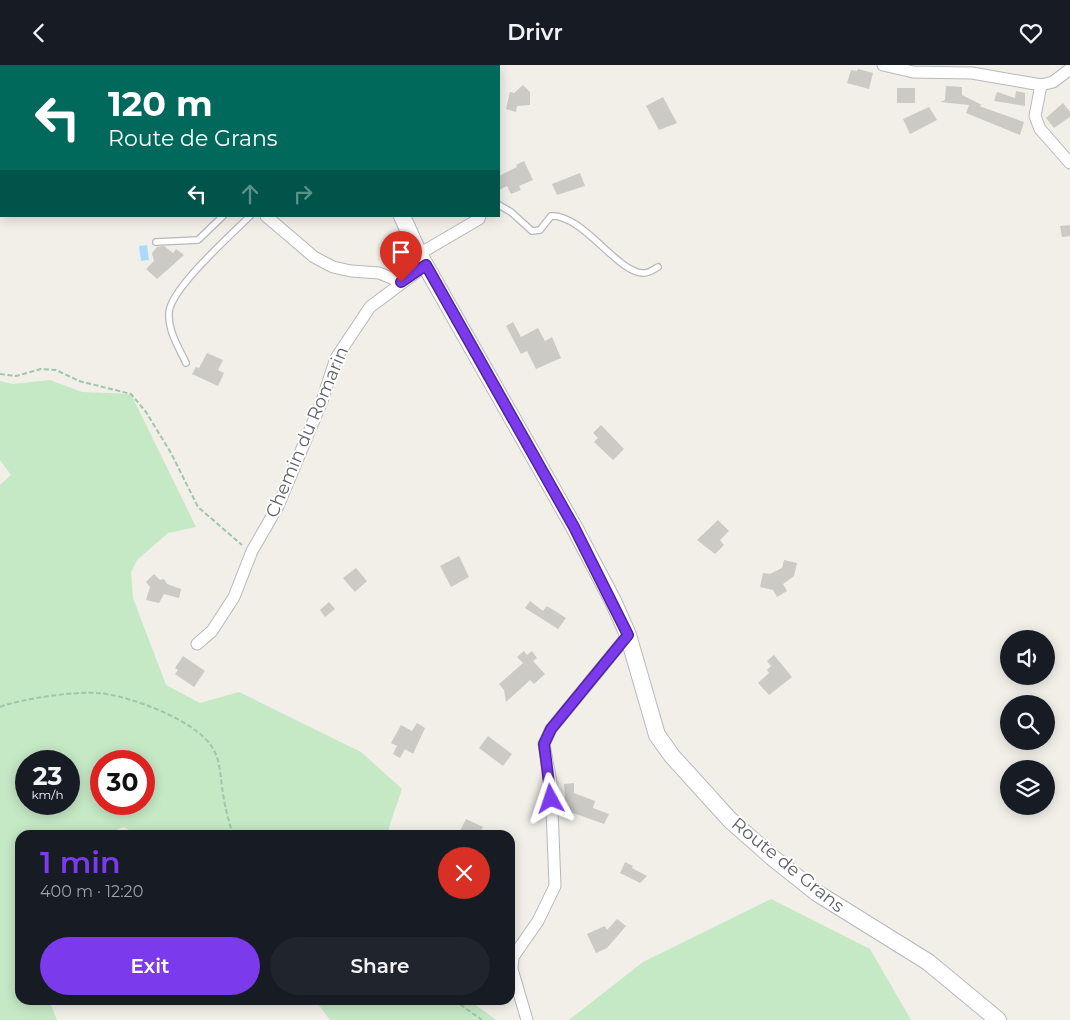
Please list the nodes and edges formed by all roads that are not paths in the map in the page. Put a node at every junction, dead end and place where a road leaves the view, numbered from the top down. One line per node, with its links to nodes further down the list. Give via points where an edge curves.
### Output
1 (883, 65): 3 (street, via 913,72 972,73)
2 (1070, 69): 3 (street, via 1053,82)
3 (1040, 85): 4 (street, via 1035,116 1040,129)
4 (1070, 163)
5 (500, 206): 13 (lane, via 532,231 540,230 551,216 561,217 635,271 645,273)
6 (222, 217): 11 (lane, via 198,240)
7 (249, 217): 15 (lane, via 178,290 169,312 173,336)
8 (267, 217): 14 (street, via 320,261 351,271 379,273)
9 (402, 217): 12 (street, Route de Grans)
10 (480, 217): 12 (street, Chemin du Romarin)
11 (156, 242)
12 (422, 259): 14 (street, Chemin du Romarin); 16 (street, Route de Grans, via 574,527)
13 (658, 267)
14 (401, 282): 17 (street, Chemin du Romarin, via 370,307 336,358 322,401 278,506 252,551 234,597 212,631)
15 (186, 363)
16 (628, 635): 18 (street, via 551,729 544,744 551,783 555,886 538,921); 21 (street, Route de Grans, via 657,735 672,757 730,820 817,893 928,962)
17 (197, 644)
18 (515, 953)
19 (515, 979): 20 (street)
20 (527, 1020)
21 (998, 1020)

